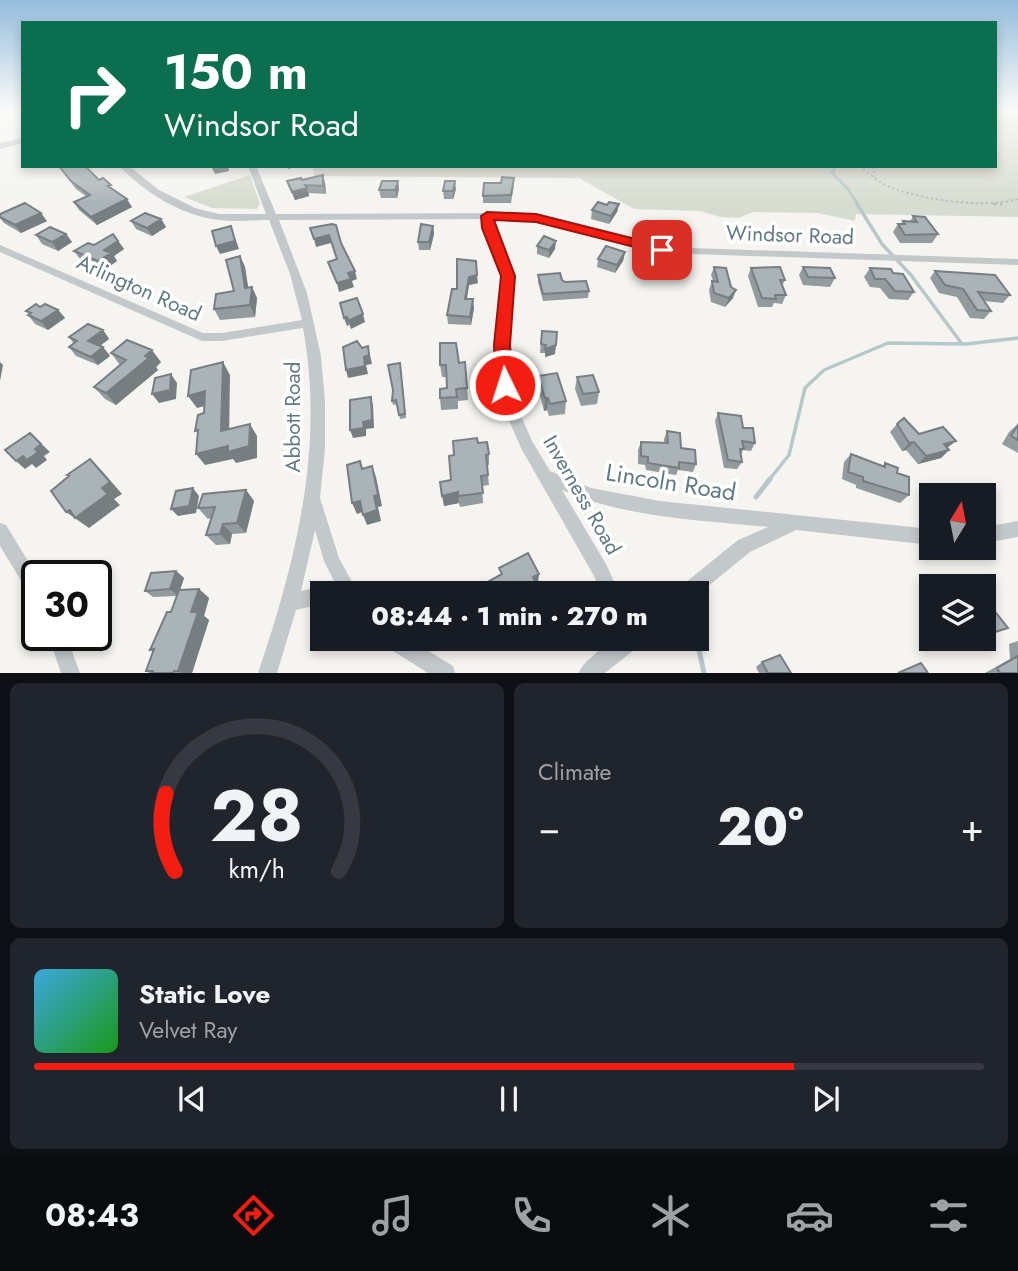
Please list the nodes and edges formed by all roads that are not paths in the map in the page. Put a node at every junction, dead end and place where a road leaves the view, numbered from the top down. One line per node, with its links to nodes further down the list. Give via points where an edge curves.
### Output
1 (21, 141): 2 (street)
2 (0, 146)
3 (125, 168): 6 (street, Windsor Road, via 192,212)
4 (253, 168): 6 (street, Abbott Road)
5 (487, 216): 6 (street, Windsor Road); 8 (street, Windsor Road, via 536,218 662,250); 10 (street, Inverness Road, via 508,276 502,345 506,395)
6 (271, 218): 9 (street, Abbott Road)
7 (0, 248): 9 (street, Arlington Road, via 202,337)
8 (1018, 262)
9 (309, 323): 11 (street, Abbott Road, via 318,419)
10 (542, 474): 12 (street, Lincoln Road, via 577,490 622,502); 19 (street, Inverness Road)
11 (313, 486): 18 (street, via 320,526); 22 (street, Abbott Road)
12 (797, 524): 16 (street, Lincoln Road); 20 (street, Lincoln Road, via 744,546)
13 (1018, 529): 15 (street)
14 (0, 531): 17 (street)
15 (996, 533)
16 (919, 536)
17 (21, 565)
18 (343, 581)
19 (605, 581)
20 (701, 581)
21 (310, 598): 22 (street)
22 (289, 603): 29 (street, Abbott Road)
23 (63, 651): 28 (street)
24 (411, 651): 30 (street)
25 (610, 651): 27 (street)
26 (617, 651): 27 (street)
27 (595, 668)
28 (71, 673)
29 (267, 673)
30 (446, 673)

